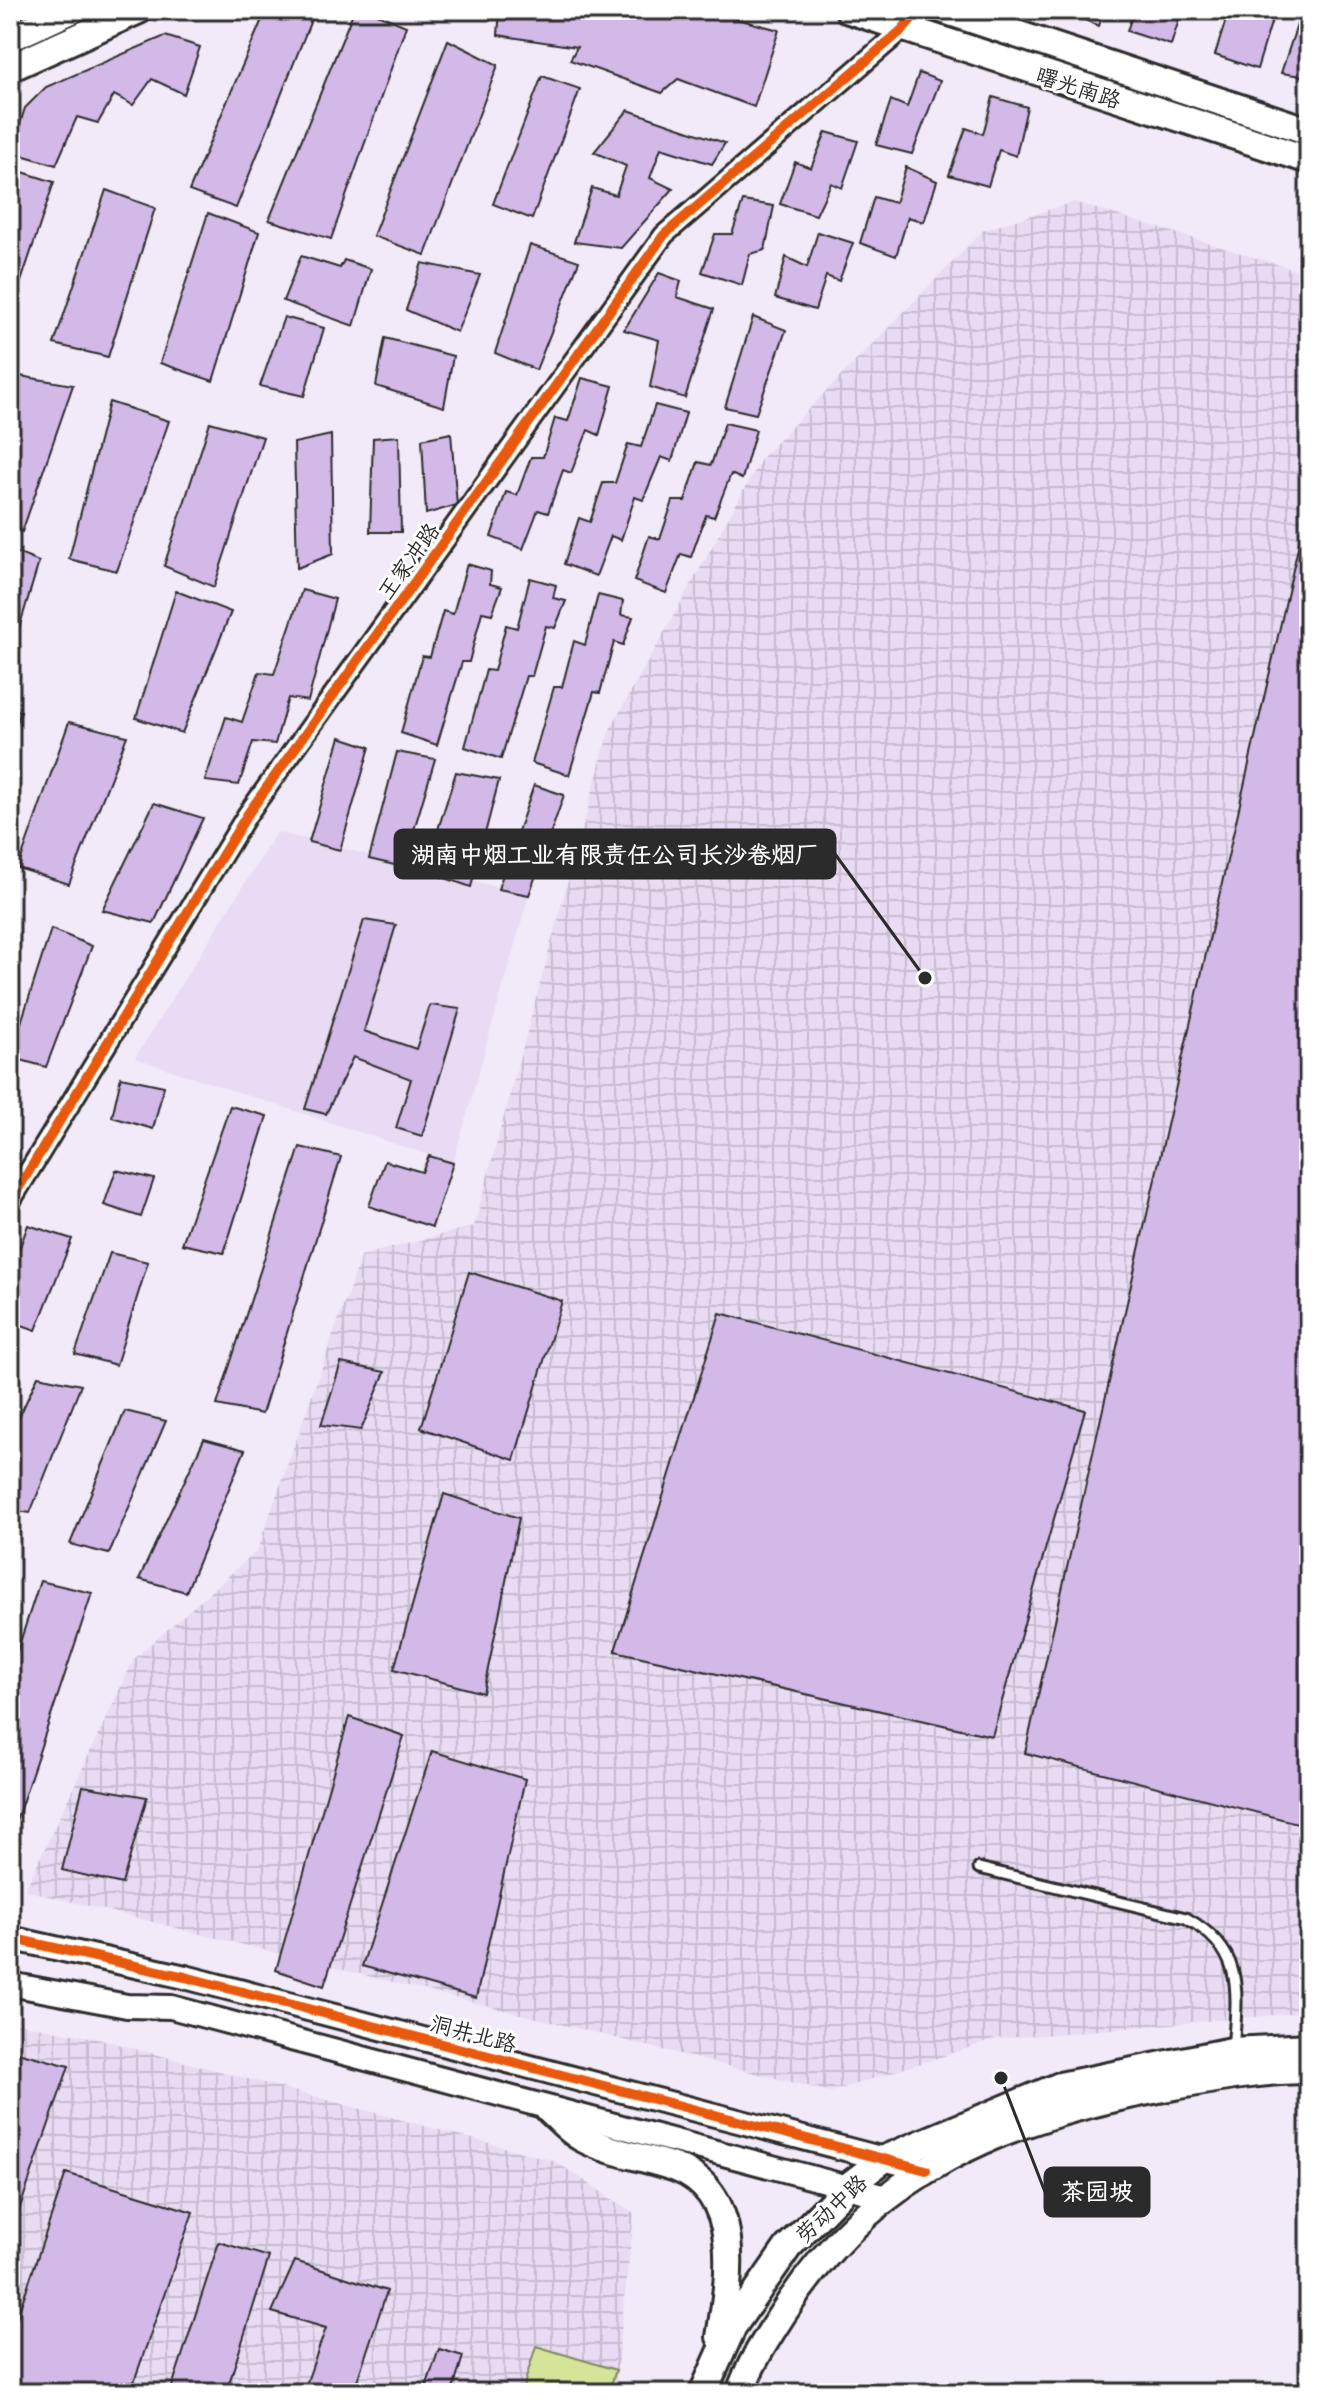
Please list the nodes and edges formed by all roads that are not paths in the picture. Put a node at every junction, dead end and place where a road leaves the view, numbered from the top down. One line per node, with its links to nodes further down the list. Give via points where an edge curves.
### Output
1 (72, 10): 6 (main road)
2 (139, 10): 7 (main road)
3 (849, 10): 5 (main road, 曙光南路)
4 (944, 10): 8 (main road, 曙光南路)
5 (910, 20): 9 (main road, 曙光南路); 10 (street, 王家冲路, via 664,235 247,815)
6 (10, 38)
7 (10, 68)
8 (1309, 131)
9 (1309, 160)
10 (10, 1202)
11 (979, 1868): 15 (lane, via 1186,1918 1210,1931 1234,1965 1237,2001)
12 (10, 1938): 18 (street, 洞井北路, via 185,1977)
13 (10, 1984): 17 (street, via 127,2006 171,2007)
14 (1309, 2047): 15 (main road, 劳动中路)
15 (1231, 2063): 16 (main road, 劳动中路); 18 (main road, 劳动中路, via 1060,2086); 19 (main road, 劳动中路, via 1044,2115)
16 (1309, 2070)
17 (549, 2110): 20 (street); 22 (main road, via 581,2138 678,2169 711,2196 730,2243)
18 (884, 2159): 19 (street, 洞井北路); 20 (main road, 劳动中路)
19 (926, 2170): 21 (main road, 劳动中路)
20 (847, 2187): 21 (street); 22 (main road, 劳动中路, via 769,2271 733,2326)
21 (885, 2197): 24 (main road, 劳动中路, via 852,2223 795,2293)
22 (716, 2364): 23 (main road, 劳动中路)
23 (703, 2393)
24 (740, 2393)

